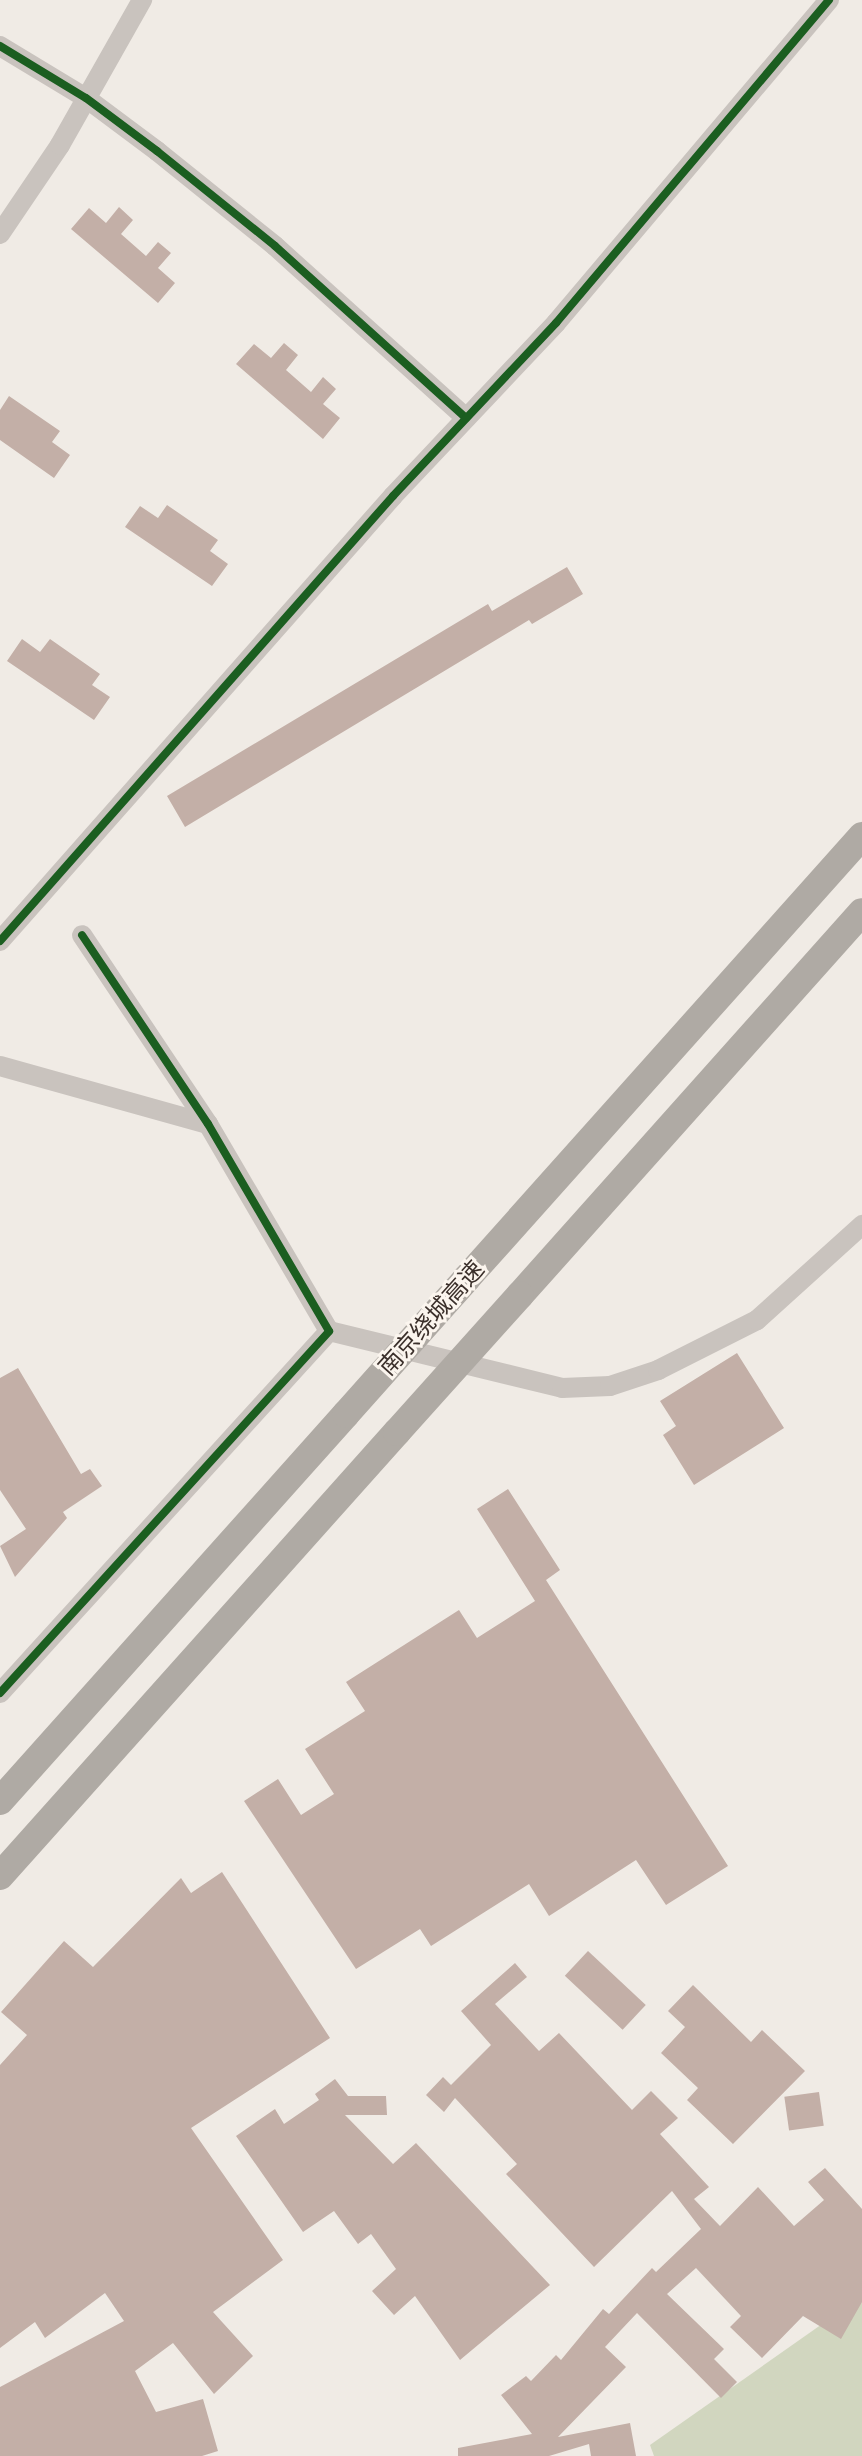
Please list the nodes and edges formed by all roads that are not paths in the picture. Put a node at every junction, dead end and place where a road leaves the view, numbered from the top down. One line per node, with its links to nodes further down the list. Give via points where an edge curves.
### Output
1 (142, 0): 4 (street)
2 (829, 0): 6 (street, via 650,216)
3 (0, 46): 4 (street)
4 (86, 98): 5 (street); 6 (street, via 275,246)
5 (0, 234)
6 (466, 418): 10 (street)
7 (862, 836): 16 (highway, 南京绕城高速, bridge)
8 (862, 912): 17 (highway, bridge)
9 (82, 935): 12 (street)
10 (0, 941)
11 (0, 1066): 12 (street)
12 (208, 1124): 14 (street)
13 (862, 1225): 14 (street, via 757,1320 658,1370 610,1386 562,1388)
14 (329, 1331): 15 (street)
15 (0, 1693)
16 (0, 1801)
17 (0, 1876)

